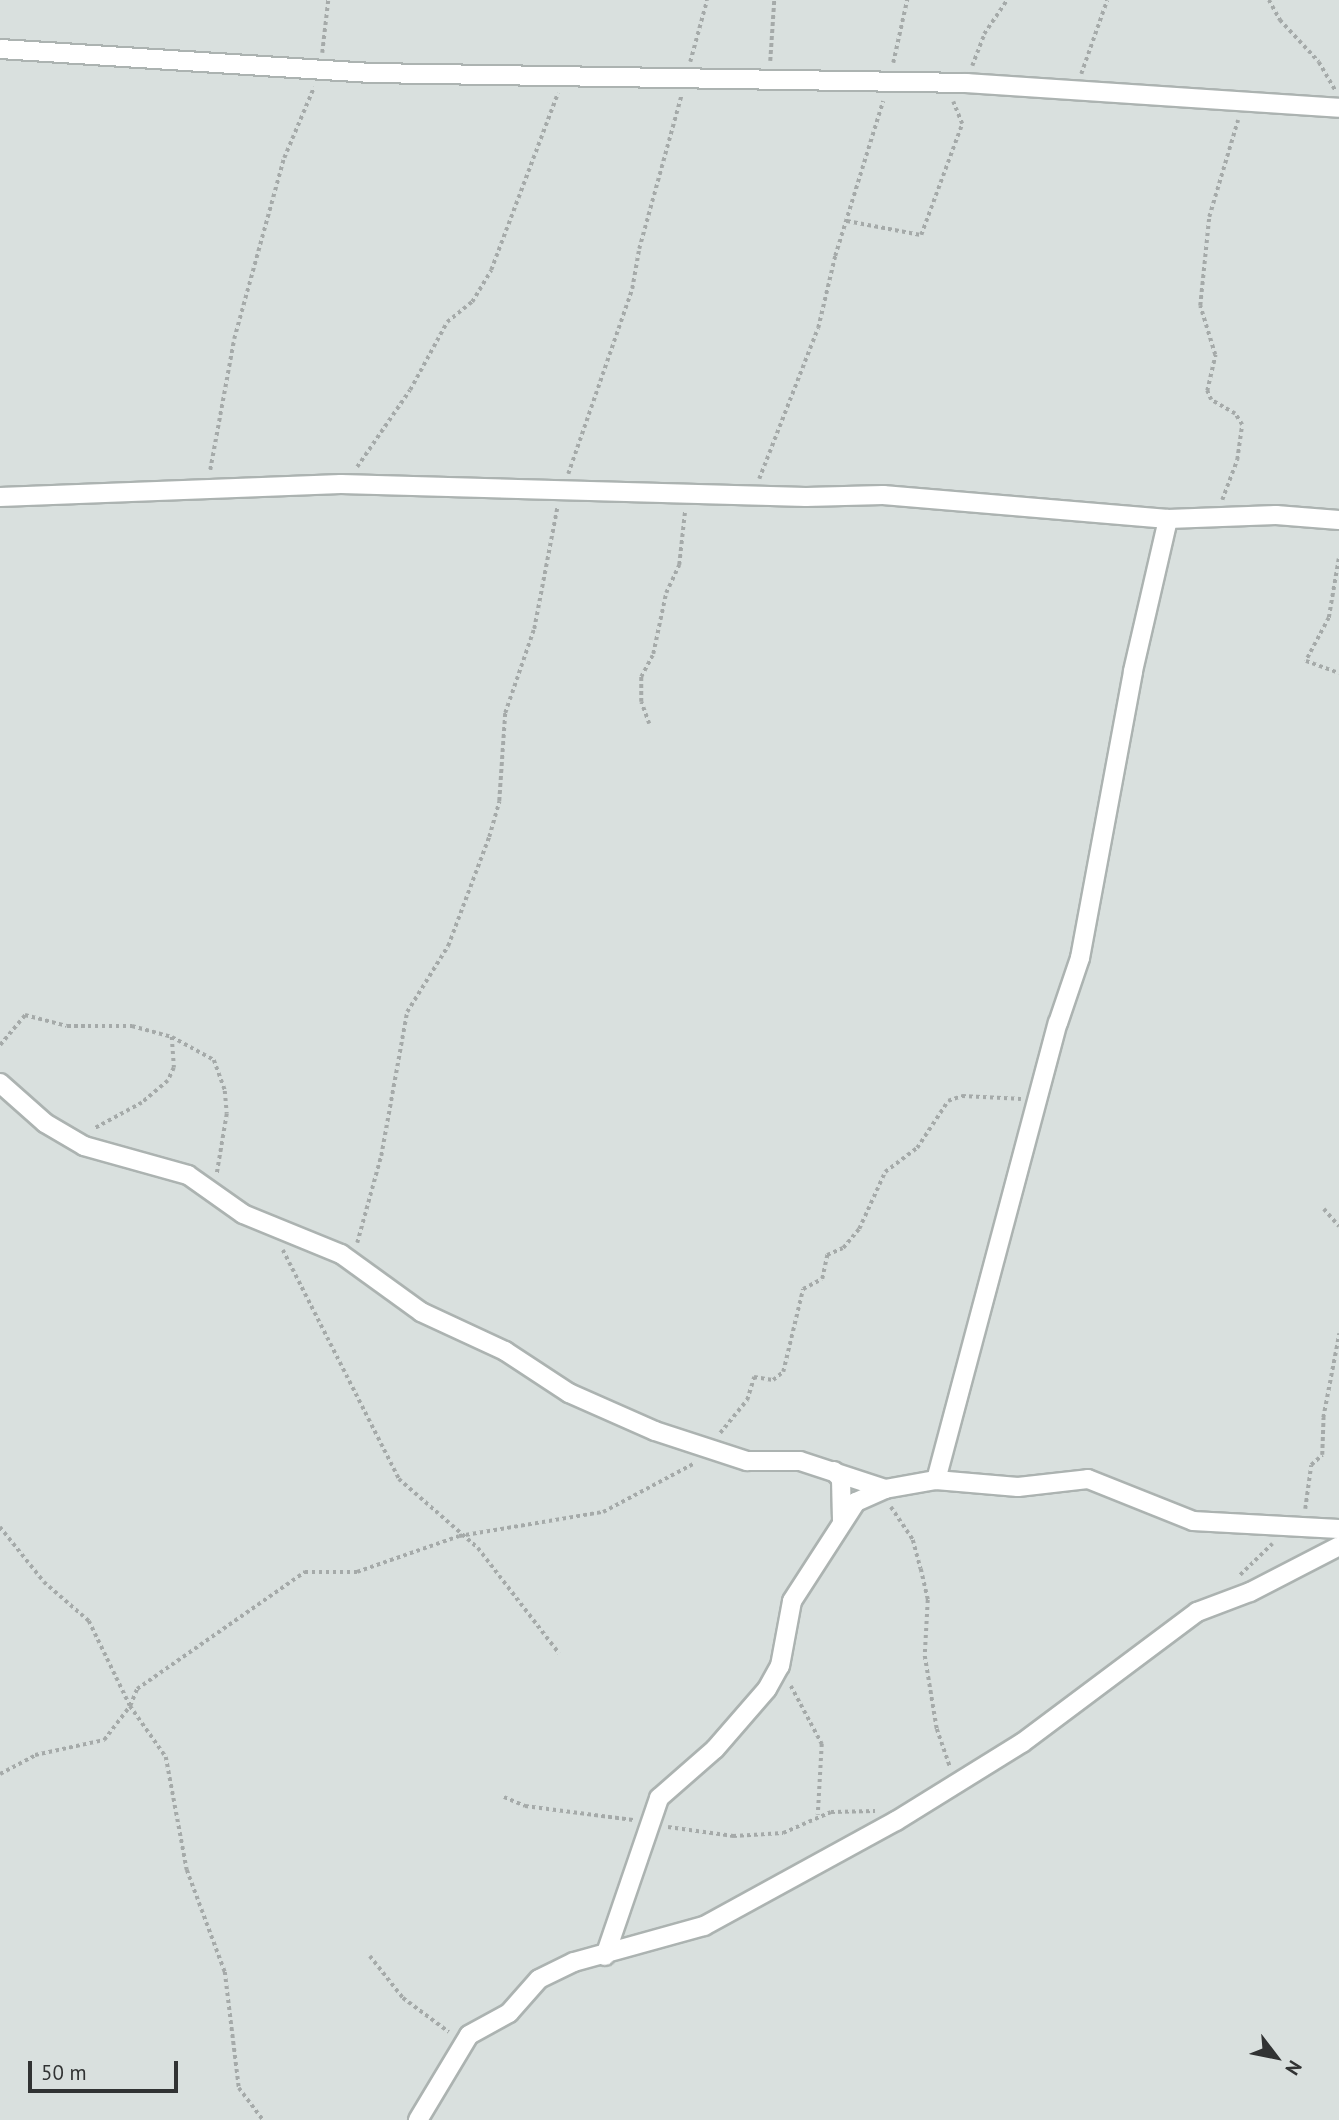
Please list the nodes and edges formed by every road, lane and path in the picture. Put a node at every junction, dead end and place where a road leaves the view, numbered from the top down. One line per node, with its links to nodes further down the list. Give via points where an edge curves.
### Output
1 (328, 0): 9 (path)
2 (707, 0): 11 (path)
3 (774, 0): 12 (path)
4 (907, 0): 13 (path)
5 (1007, 0): 14 (path)
6 (1107, 0): 15 (path)
7 (1269, 0): 16 (path, via 1280,20 1319,62)
8 (0, 49): 9 (street)
9 (321, 70): 10 (street); 21 (path, via 284,158 234,339)
10 (563, 78): 11 (street); 20 (path, via 491,270 472,302 447,323 367,457)
11 (685, 78): 12 (street); 22 (path, via 632,289)
12 (769, 81): 13 (street)
13 (889, 81): 14 (street); 19 (path)
14 (959, 83): 15 (street); 19 (path, via 962,124 921,235)
15 (1076, 90): 17 (street)
16 (1339, 98)
17 (1243, 105): 18 (street); 26 (path, via 1209,218 1202,271 1200,306 1215,355 1207,391 1211,400 1235,414 1242,436)
18 (1339, 108)
19 (847, 221): 24 (path, via 818,328)
20 (341, 484): 21 (street); 22 (street)
21 (208, 486): 25 (street)
22 (562, 491): 23 (street); 41 (path, via 542,571 534,629 505,713 499,800 489,837 448,946 407,1012 381,1156)
23 (684, 494): 24 (street); 31 (path, via 679,565 666,593 653,654 641,677 641,702)
24 (755, 496): 27 (street, via 883,495)
25 (0, 497)
26 (1216, 515): 27 (street); 28 (street)
27 (1168, 519): 35 (street, via 1140,635 1080,958)
28 (1339, 520)
29 (1339, 559): 30 (path, via 1329,618 1306,661)
30 (1339, 673)
31 (649, 724)
32 (172, 1037): 33 (path, via 132,1027 67,1026 25,1014); 36 (path, via 174,1068 168,1081 142,1103 92,1130); 37 (path, via 214,1060 225,1091 227,1114 218,1173)
33 (0, 1045)
34 (0, 1083): 36 (street, via 45,1123)
35 (1037, 1101): 43 (path, via 962,1096 948,1101 917,1148 885,1172 859,1229 843,1248 827,1255 822,1279 803,1289 783,1372 774,1380 754,1377 747,1400 725,1423); 45 (street)
36 (83, 1146): 37 (street, via 188,1175)
37 (208, 1188): 39 (street, via 243,1214)
38 (1324, 1209): 40 (path)
39 (270, 1226): 41 (street); 53 (path, via 399,1479 478,1548)
40 (1339, 1226)
41 (352, 1262): 43 (street, via 421,1312 505,1351 569,1393 654,1431)
42 (1339, 1334): 48 (path, via 1323,1418 1322,1455 1311,1465 1305,1511)
43 (713, 1450): 44 (street, via 747,1461 800,1461); 55 (path, via 674,1477 603,1512 459,1536 357,1572 305,1572 137,1689)
44 (834, 1471): 46 (street); 47 (street, via 841,1479)
45 (936, 1480): 46 (street); 48 (street, via 1018,1487 1075,1478 1098,1480 1184,1519)
46 (885, 1489): 47 (street, via 856,1502); 57 (path, via 889,1504 913,1540 921,1569 928,1600 925,1656 937,1730 948,1763)
47 (842, 1521): 54 (street, via 792,1601)
48 (1293, 1526): 50 (street); 52 (path, via 1237,1578)
49 (0, 1527): 55 (path, via 44,1582 89,1621)
50 (1339, 1529)
51 (1339, 1546): 52 (street, via 1250,1591)
52 (1220, 1601): 57 (street, via 1197,1612 1023,1743)
53 (559, 1653)
54 (780, 1666): 59 (path, via 822,1744); 61 (street, via 767,1689 715,1749 664,1790)
55 (130, 1706): 56 (path, via 104,1740 35,1755); 65 (path, via 166,1757 174,1780 187,1870 225,1972 239,2088)
56 (0, 1774)
57 (962, 1780): 60 (street)
58 (504, 1797): 61 (path, via 525,1805)
59 (818, 1815): 60 (path, via 862,1809); 61 (path, via 783,1833 733,1836)
60 (896, 1821): 63 (street, via 704,1926)
61 (649, 1824): 63 (street)
62 (370, 1956): 64 (path, via 403,1998)
63 (606, 1956): 64 (street, via 574,1962 538,1979 509,2013 476,2030)
64 (464, 2042): 66 (street)
65 (263, 2120)
66 (418, 2120)

